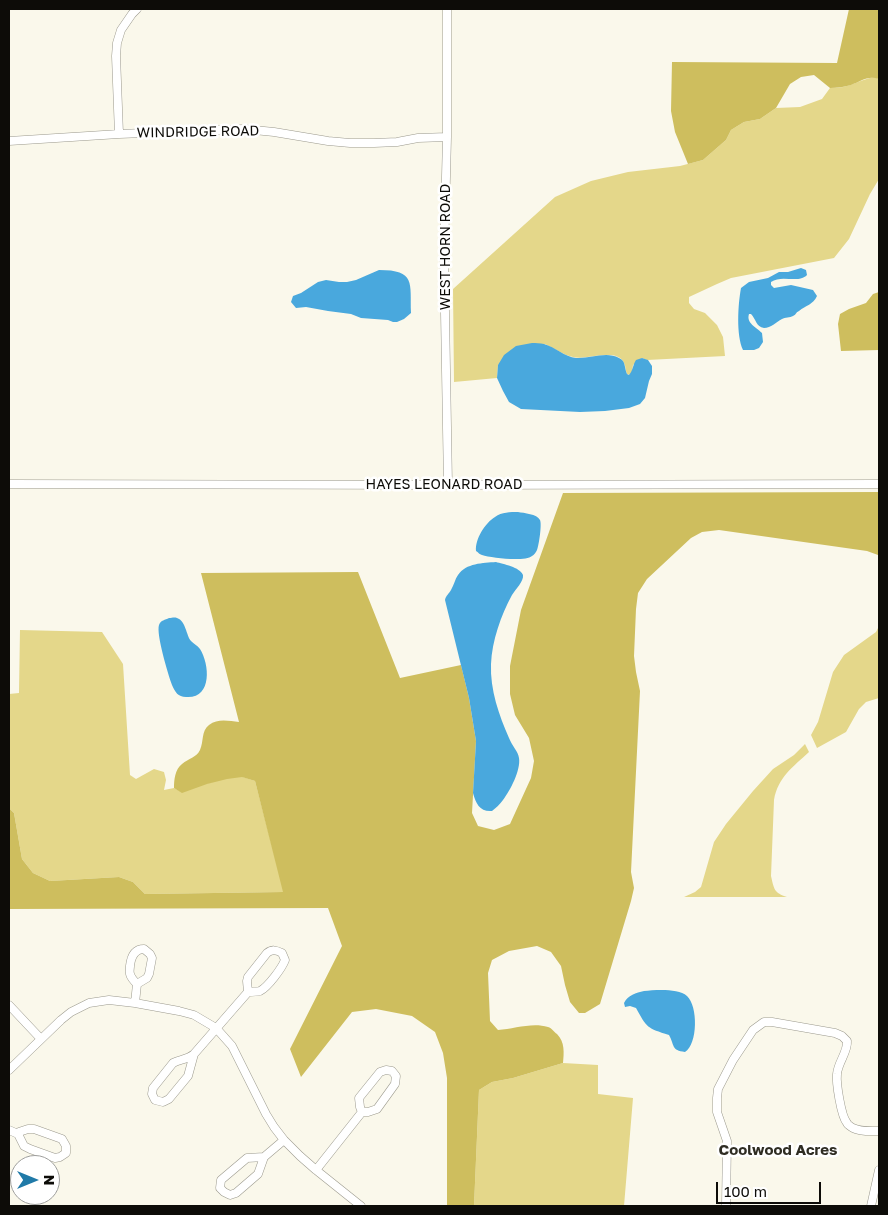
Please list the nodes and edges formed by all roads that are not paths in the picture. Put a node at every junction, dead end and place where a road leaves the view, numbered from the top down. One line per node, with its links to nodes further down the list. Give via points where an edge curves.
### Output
1 (137, 9): 3 (street, via 117,43)
2 (447, 9): 4 (street, WEST HORN ROAD)
3 (119, 134): 4 (street, WINDRIDGE ROAD, via 244,129 328,141 374,143); 5 (street, WINDRIDGE ROAD)
4 (447, 137): 8 (street, WEST HORN ROAD, via 444,255)
5 (9, 141)
6 (9, 484): 8 (street, HAYES LEONARD ROAD)
7 (879, 484): 8 (street, HAYES LEONARD ROAD)
8 (448, 485)
9 (137, 984): 11 (street)
10 (248, 992): 10 (street, via 259,991 267,985 283,965 282,953 274,950 267,953 248,977); 13 (street)
11 (135, 1003): 13 (street, via 188,1013); 14 (street, via 109,1000 89,1003 61,1020)
12 (9, 1005): 14 (street)
13 (216, 1028): 15 (street); 21 (street, via 232,1046 266,1114)
14 (41, 1039): 16 (street)
15 (194, 1054): 15 (street, via 174,1063 153,1088 155,1100 169,1100 188,1076)
16 (9, 1070)
17 (362, 1112): 17 (street, via 377,1109 395,1084 396,1076 392,1071 380,1072 359,1098); 23 (street)
18 (9, 1130): 20 (street)
19 (879, 1131): 26 (street, via 857,1130 843,1116 837,1073 848,1047 842,1036 764,1022 753,1030 738,1052 716,1098 717,1112 727,1141)
20 (18, 1134): 20 (street, via 27,1148 55,1158 66,1153 62,1140 37,1130 22,1130)
21 (284, 1140): 22 (street); 23 (street)
22 (264, 1157): 22 (street, via 250,1157 241,1162 221,1180 222,1190 230,1195 236,1193 258,1174)
23 (316, 1170): 25 (street)
24 (879, 1170): 27 (street)
25 (361, 1206)
26 (726, 1206)
27 (871, 1206)

